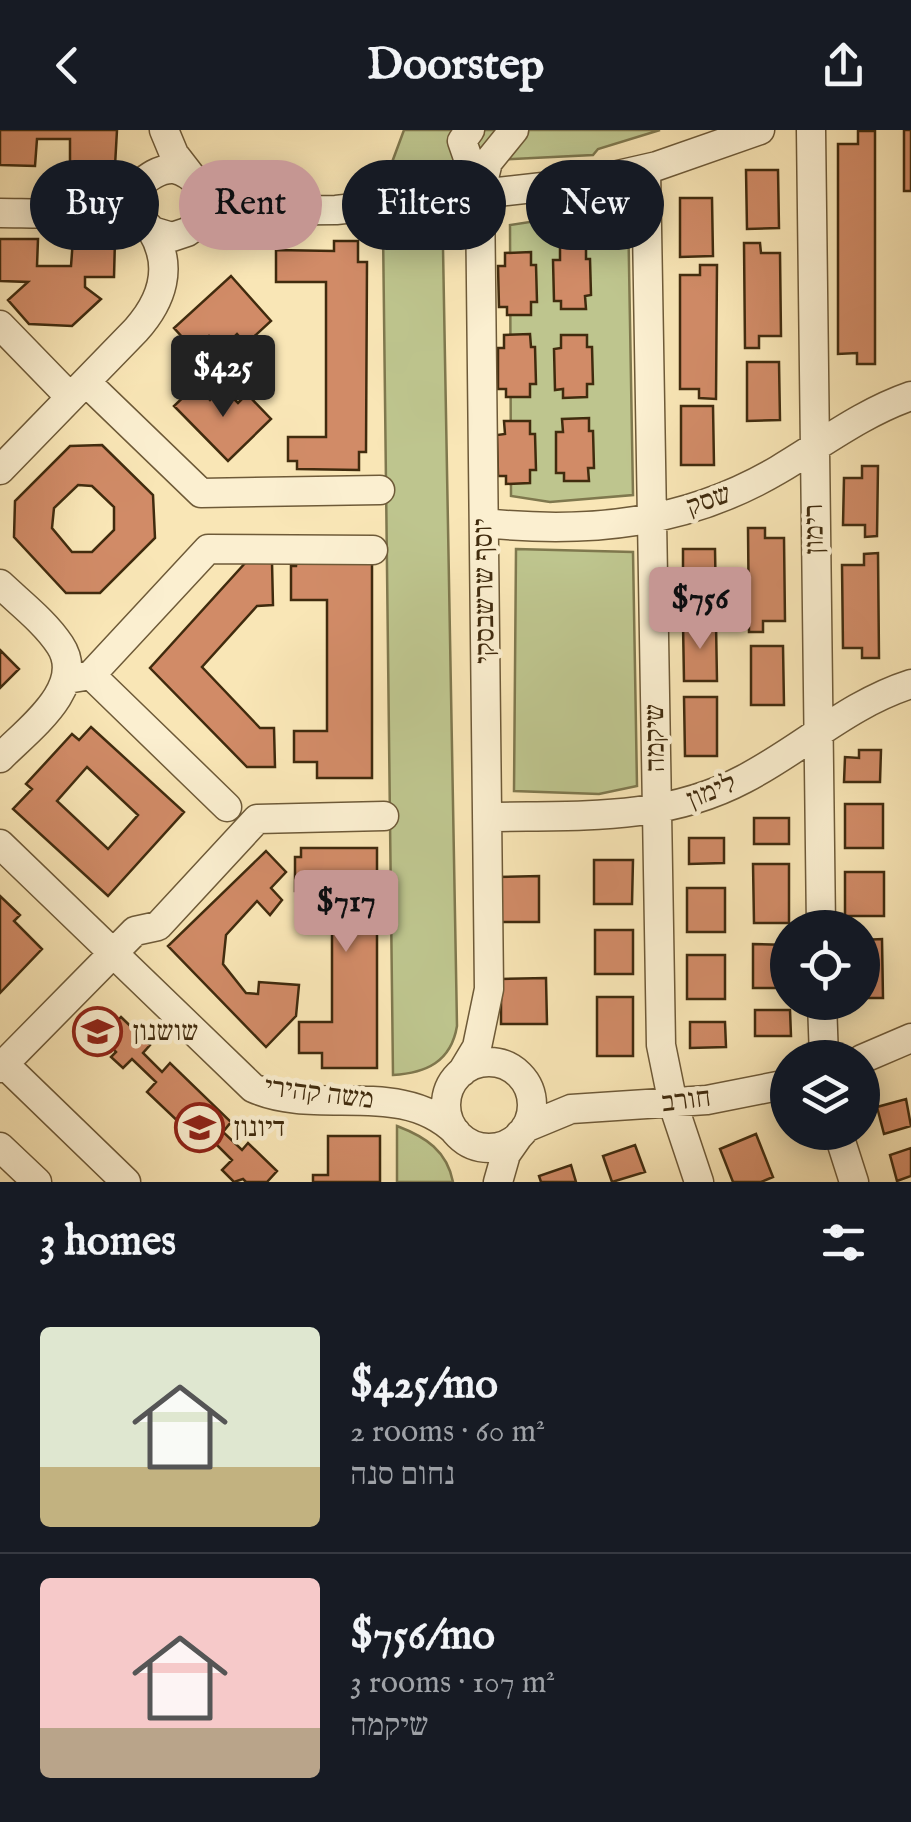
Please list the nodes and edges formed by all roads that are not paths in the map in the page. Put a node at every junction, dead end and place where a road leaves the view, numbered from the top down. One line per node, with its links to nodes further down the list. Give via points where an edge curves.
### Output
1 (164, 130): 6 (street); 9 (street)
2 (470, 130): 7 (street, via 462,141)
3 (514, 130): 8 (street)
4 (760, 130): 10 (street)
5 (811, 130): 21 (street, רימון)
6 (179, 160)
7 (468, 160)
8 (490, 160)
9 (159, 161)
10 (664, 163)
11 (0, 213): 12 (street)
12 (30, 213)
13 (179, 242): 17 (street)
14 (159, 247): 17 (street)
15 (481, 250): 25 (street, יוסף שרשבסקי)
16 (647, 250): 24 (street, שיקמה)
17 (164, 275): 19 (street, via 146,318)
18 (0, 325): 19 (street)
19 (78, 390): 22 (street); 23 (street, via 201,493)
20 (911, 396): 21 (street, שסק)
21 (814, 446): 24 (street, שסק, via 737,492); 30 (street, רימון)
22 (0, 470)
23 (380, 490)
24 (652, 519): 25 (street, שסק, via 591,528); 33 (street, שיקמה)
25 (484, 523): 35 (street, יוסף שרשבסקי)
26 (373, 550): 28 (street, via 208,549)
27 (0, 584): 28 (street, via 60,643)
28 (79, 677): 31 (street); 32 (street)
29 (911, 684): 30 (street, לימון)
30 (818, 731): 33 (street, לימון, via 734,784); 37 (street, רימון)
31 (0, 758)
32 (227, 807)
33 (657, 810): 35 (street, לימון); 47 (street, שיקמה, via 661,1044)
34 (384, 816): 38 (street, via 257,819 158,926 134,931)
35 (487, 817): 39 (street, יוסף שרשבסקי)
36 (0, 844): 38 (street, משה קהירי)
37 (820, 910)
38 (112, 954): 42 (street); 46 (street, משה קהירי, via 253,1088 278,1096)
39 (489, 988): 43 (street, יוסף שרשבסקי, via 477,1046); 44 (street, יוסף שרשבסקי, via 500,1041)
40 (911, 1038): 41 (street)
41 (880, 1051)
42 (2, 1066): 54 (street)
43 (457, 1077): 44 (street, via 486,1062); 46 (street, משה קהירי, via 433,1096); 50 (street, via 446,1108)
44 (521, 1077): 48 (street, חורב, via 542,1093); 49 (street, via 532,1108)
45 (770, 1087): 47 (street, חורב)
46 (399, 1103): 50 (street, משה קהירי, via 429,1112)
47 (673, 1104): 48 (street, חורב); 57 (street, שיקמה)
48 (584, 1108): 49 (street, חורב, via 547,1116)
49 (523, 1130): 50 (street, via 492,1147); 56 (street)
50 (459, 1135): 55 (street)
51 (0, 1147): 53 (street)
52 (844, 1150): 58 (street)
53 (38, 1182)
54 (126, 1182)
55 (486, 1182)
56 (498, 1182)
57 (699, 1182)
58 (854, 1182)

